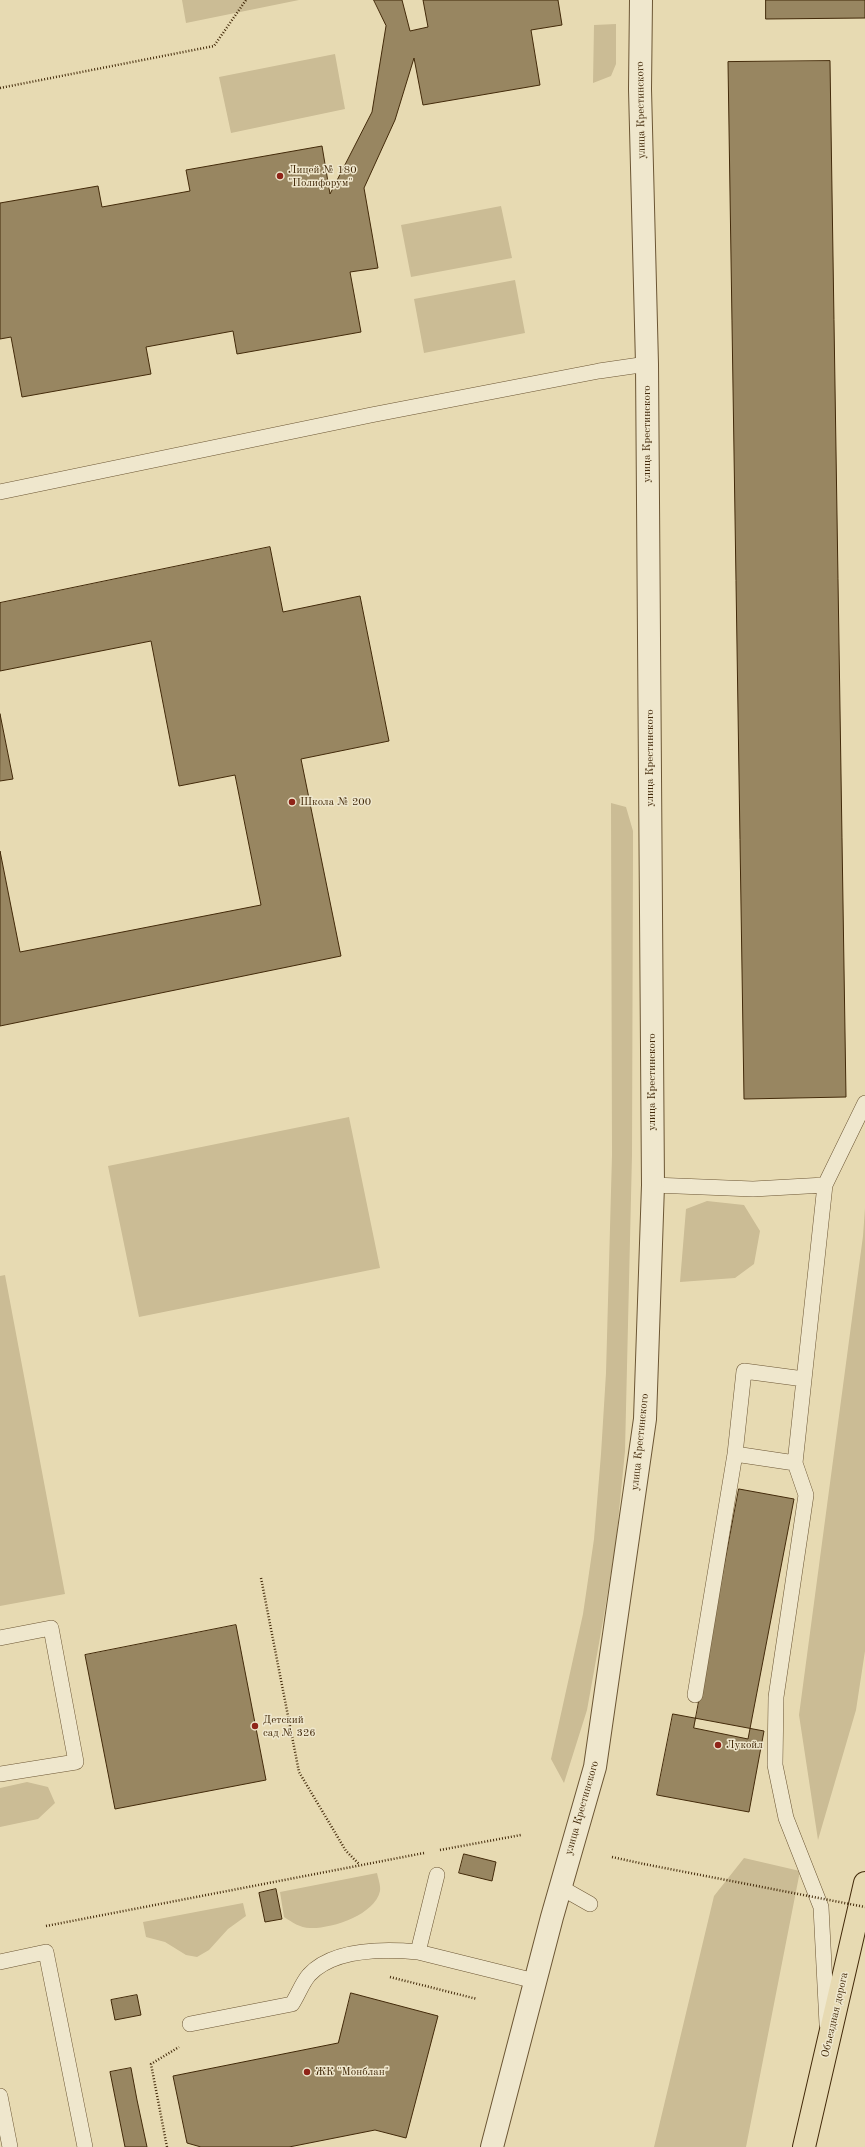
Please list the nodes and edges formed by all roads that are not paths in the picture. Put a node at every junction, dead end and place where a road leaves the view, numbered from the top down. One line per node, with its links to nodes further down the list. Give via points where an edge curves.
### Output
1 (641, 0): 2 (street, улица Крестинского, via 640,89)
2 (647, 364): 3 (lane, via 371,415); 6 (street, улица Крестинского)
3 (0, 492)
4 (865, 1103): 5 (lane)
5 (825, 1184): 6 (lane, via 753,1189); 7 (lane)
6 (653, 1185): 15 (street, улица Крестинского, via 645,1419 595,1767)
7 (804, 1379): 8 (lane, via 744,1371); 9 (lane)
8 (735, 1454): 9 (lane); 11 (lane)
9 (795, 1463): 21 (lane, via 806,1495 776,1697 775,1765 786,1818 821,1907)
10 (0, 1638): 12 (lane, via 51,1628 76,1762)
11 (695, 1695)
12 (0, 1774)
13 (437, 1875): 17 (lane)
14 (865, 1882): 21 (main road, Объездная дорога)
15 (560, 1887): 16 (lane); 19 (street, улица Крестинского)
16 (590, 1904)
17 (418, 1952): 19 (lane); 20 (lane, via 382,1949 329,1959 309,1975 292,2004)
18 (0, 1962): 24 (lane, via 46,1952)
19 (535, 1981): 25 (street, улица Крестинского)
20 (190, 2024)
21 (828, 2048): 26 (main road, Объездная дорога)
22 (0, 2096): 23 (lane)
23 (10, 2147)
24 (85, 2147)
25 (492, 2147)
26 (804, 2147)

